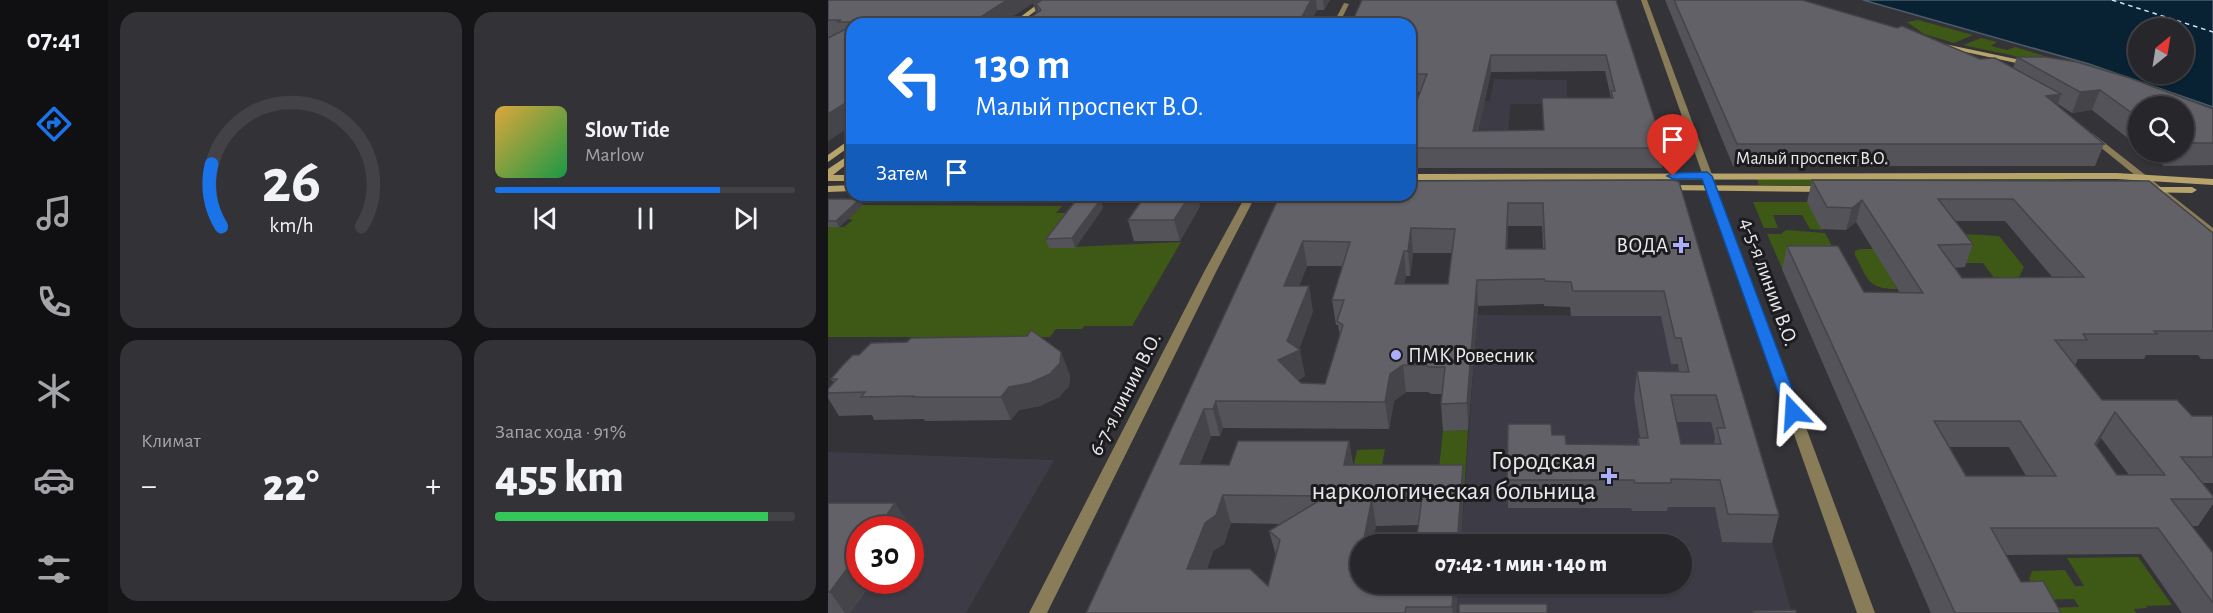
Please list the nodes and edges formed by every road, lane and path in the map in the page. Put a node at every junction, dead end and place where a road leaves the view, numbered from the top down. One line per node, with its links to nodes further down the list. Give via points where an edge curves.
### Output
1 (1047, 0): 4 (main road)
2 (1644, 0): 19 (street, 4-5-я линии В.О.)
3 (1346, 4): 5 (street)
4 (1022, 18)
5 (1339, 18)
6 (1932, 46): 7 (main road)
7 (1959, 52): 8 (street); 9 (main road); 10 (main road)
8 (1966, 60)
9 (2043, 67)
10 (2033, 69)
11 (2086, 131): 18 (street)
12 (846, 146): 13 (main road)
13 (828, 159)
14 (846, 161): 15 (main road)
15 (828, 176): 17 (main road)
16 (1416, 177): 19 (main road, Малый проспект В.О.)
17 (846, 178)
18 (2146, 179): 19 (main road, Малый проспект В.О., via 2117,176); 20 (main road, Малый проспект В.О.); 26 (street)
19 (1709, 182): 23 (main road, Малый проспект В.О.); 24 (main road, Малый проспект В.О.); 31 (street, 4-5-я линии В.О.)
20 (2213, 182)
21 (828, 189): 22 (main road)
22 (846, 189)
23 (1653, 189)
24 (1833, 189)
25 (2133, 189): 26 (main road)
26 (2160, 190): 27 (main road); 29 (street)
27 (2213, 190)
28 (1248, 201): 30 (street, 6-7-я линии В.О.)
29 (2213, 233)
30 (1038, 613)
31 (1866, 613)

